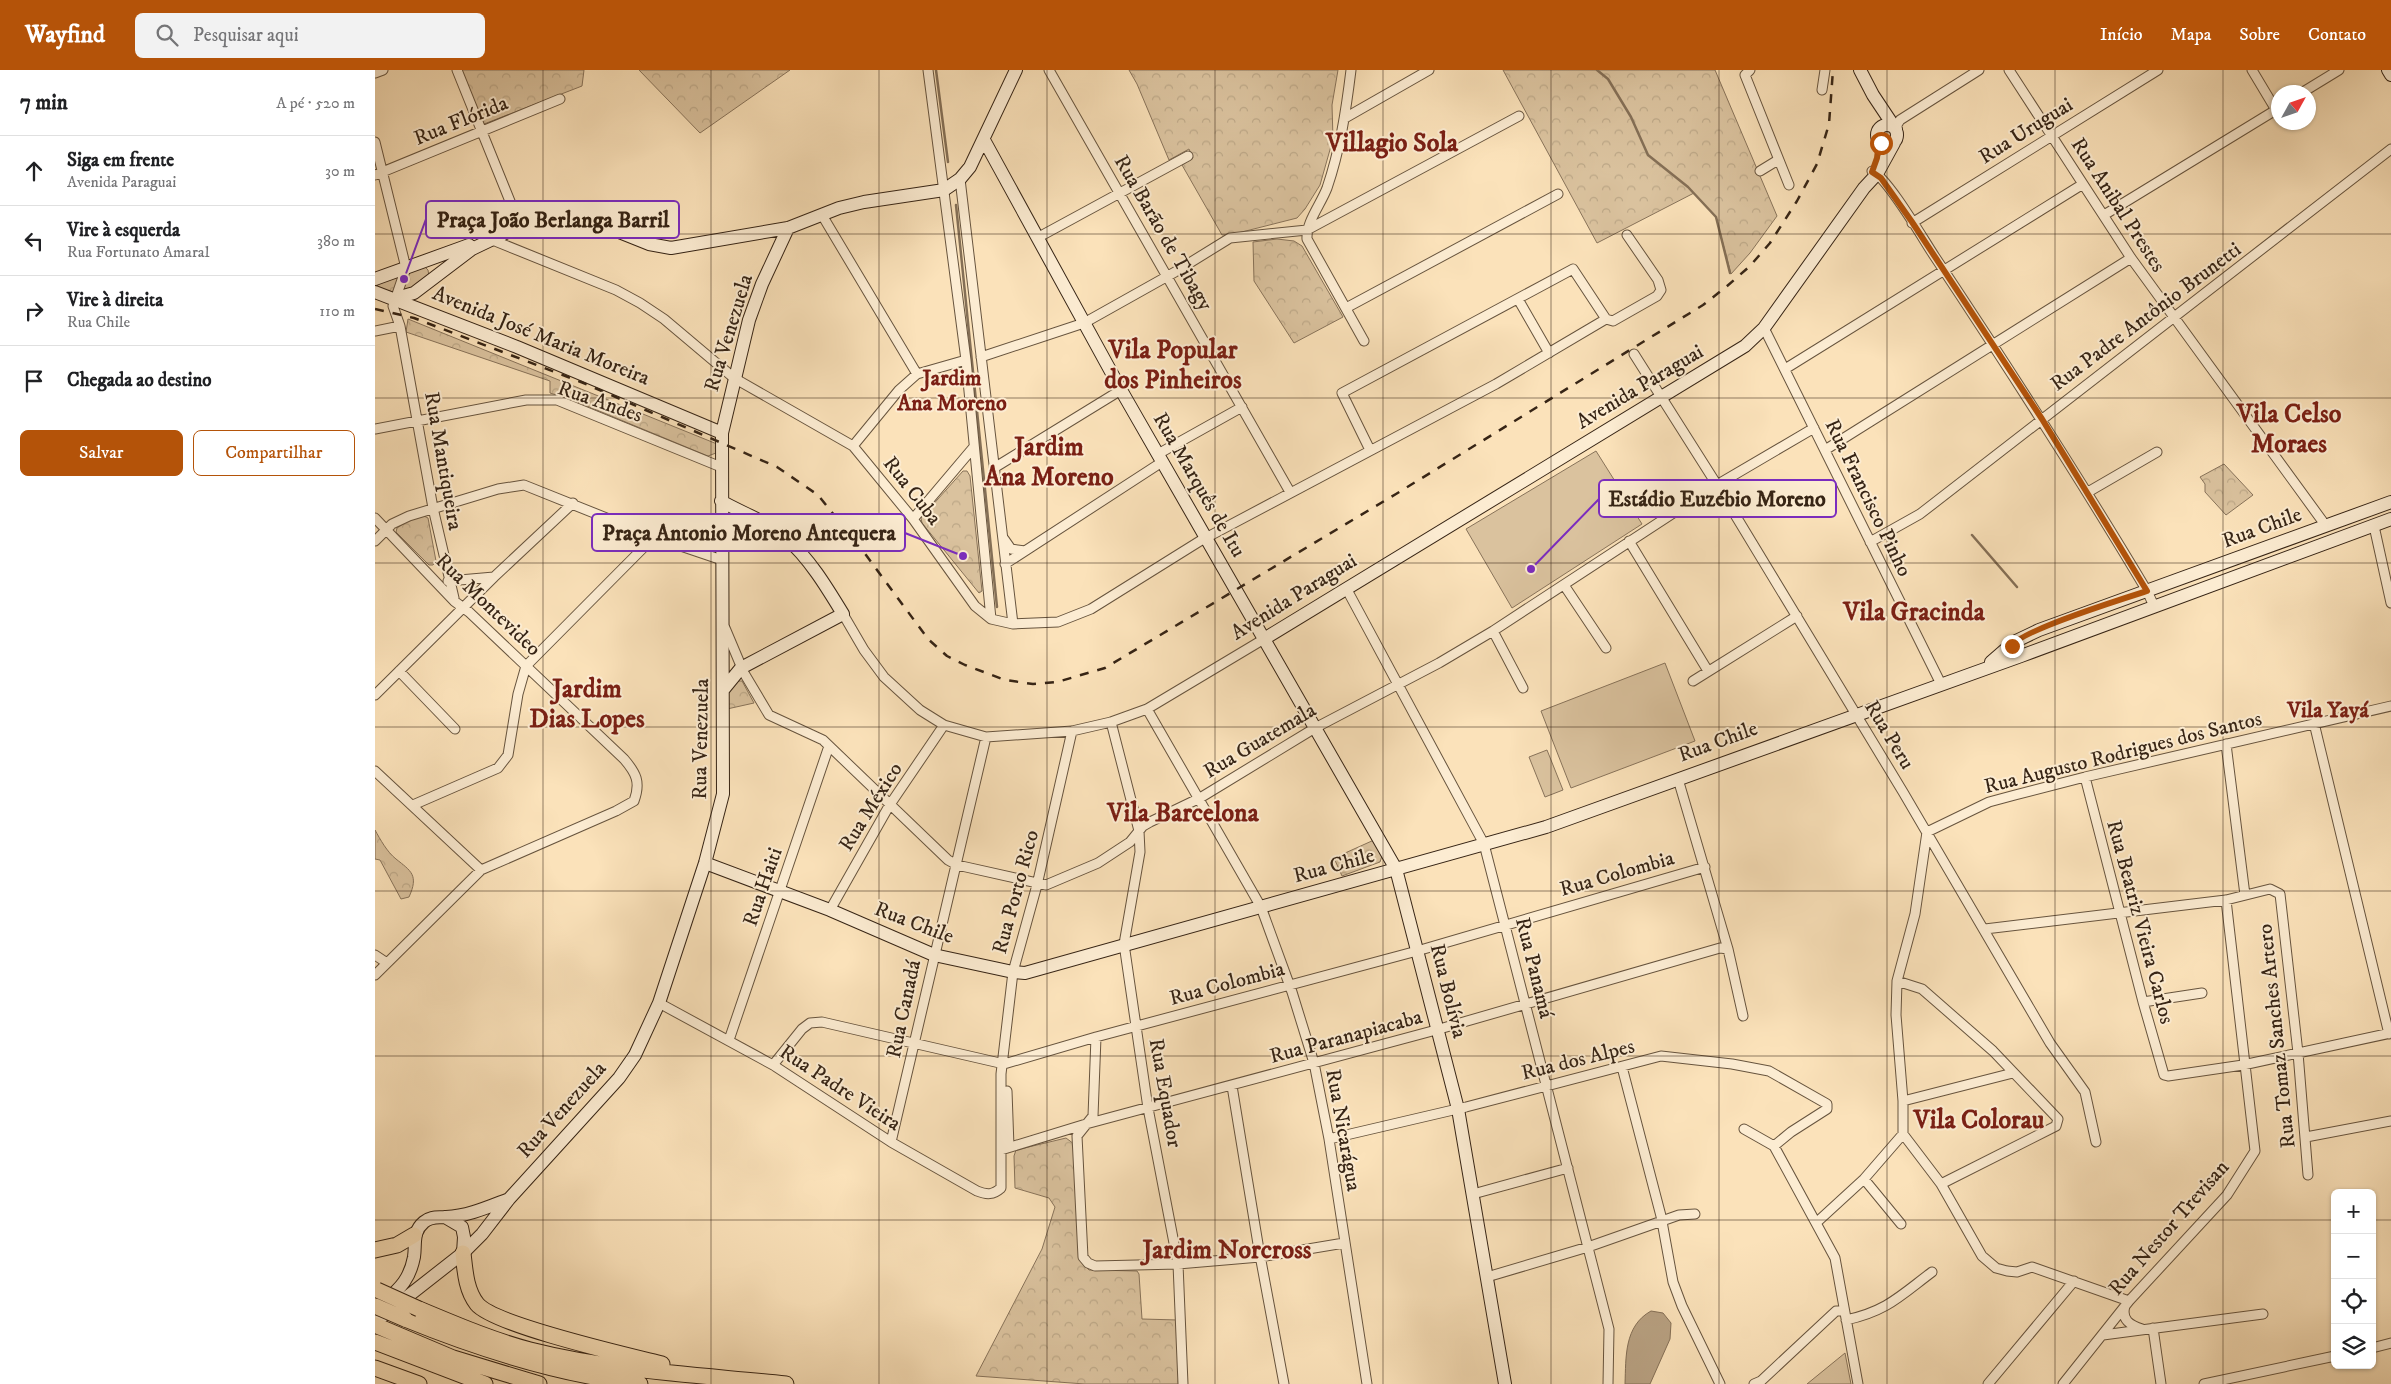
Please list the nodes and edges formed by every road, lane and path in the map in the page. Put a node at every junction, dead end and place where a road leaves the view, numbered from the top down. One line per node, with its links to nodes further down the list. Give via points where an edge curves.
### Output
1 (383, 70): 17 (street)
2 (457, 70): 27 (street)
3 (928, 70): 42 (street)
4 (1015, 70): 31 (main road)
5 (1049, 70): 43 (street, Rua Barão de Tibagy)
6 (1351, 70): 26 (street)
7 (1429, 70): 26 (street)
8 (1750, 70): 35 (street, via 1745,75)
9 (1825, 70): 20 (street)
10 (1861, 70): 21 (main road)
11 (1979, 70): 28 (street, via 1900,120)
12 (2009, 70): 30 (street, Rua Anibal Prestes)
13 (2158, 70): 30 (street, Rua Uruguai)
14 (2251, 70): 23 (street)
15 (2339, 70): 19 (street)
16 (2388, 70): 18 (main road)
17 (375, 73)
18 (2391, 75)
19 (2314, 85)
20 (1822, 90)
21 (1873, 96): 28 (main road); 29 (main road)
22 (560, 99): 27 (street, Rua Flórida)
23 (2271, 100)
24 (2271, 113): 45 (street)
25 (1519, 116): 50 (street)
26 (1345, 118): 50 (street, via 1327,188)
27 (481, 132): 38 (street, Rua Flórida); 48 (street)
28 (1896, 134): 29 (main road, via 1887,124); 29 (main road, via 1886,145); 37 (main road, Avenida Paraguai)
29 (1879, 135): 37 (main road, Avenida Paraguai)
30 (2051, 136): 40 (street, Rua Anibal Prestes); 47 (street, Rua Uruguai)
31 (984, 140): 39 (main road); 52 (main road, Rua Marquês de Itu)
32 (375, 142): 38 (street)
33 (2391, 150): 65 (street, Rua Padre Antônio Brunetti)
34 (1188, 156): 43 (street)
35 (1778, 160): 36 (street); 41 (street)
36 (1760, 171)
37 (1874, 173): 47 (street); 69 (main road, Avenida Paraguai)
38 (379, 174): 56 (street)
39 (960, 179): 42 (main road); 71 (street)
40 (2083, 184): 45 (street, Rua Anibal Prestes); 57 (street)
41 (1789, 185)
42 (944, 190): 46 (main road, via 864,202); 78 (street)
43 (1119, 193): 52 (street); 58 (street, Rua Barão de Tibagy)
44 (1558, 194): 64 (street)
45 (2104, 214): 54 (street, Rua Anibal Prestes)
46 (822, 215): 49 (main road); 80 (street)
47 (1912, 222): 57 (street)
48 (520, 226): 49 (main road, via 567,216 599,224 649,244 671,248); 53 (main road)
49 (788, 228): 81 (main road, Rua Venezuela, via 759,294)
50 (1307, 230): 58 (street, via 1230,238); 64 (street, via 1307,238)
51 (1627, 235): 66 (street, Rua Cuba, via 1658,280 1661,290 1657,296 1613,321)
52 (1037, 238): 67 (main road, Rua Marquês de Itu)
53 (489, 239): 55 (main road); 60 (main road); 81 (street, Rua Cuba, via 616,290 640,303)
54 (2131, 258): 65 (street, Rua Anibal Prestes); 73 (street)
55 (421, 262): 56 (main road); 60 (main road, via 431,270)
56 (406, 268): 59 (main road); 62 (street)
57 (1944, 270): 73 (street); 79 (street)
58 (1167, 276): 67 (street); 84 (street, Rua Barão de Tibagy)
59 (375, 279)
60 (431, 281): 62 (main road, via 414,293)
61 (375, 292): 62 (main road, Avenida José Maria Moreira)
62 (395, 298): 68 (street, via 393,306); 89 (main road, Avenida José Maria Moreira)
63 (1518, 299): 66 (street, via 1573,269); 75 (street); 93 (street, via 1342,393)
64 (1346, 308): 72 (street)
65 (2174, 319): 85 (street, Rua Padre Antônio Brunetti); 110 (street, Rua Anibal Prestes)
66 (1605, 320): 75 (street, Rua Cuba)
67 (1084, 323): 74 (street); 82 (main road, Rua Marquês de Itu)
68 (400, 326): 70 (street); 86 (street, Rua Mantiqueira)
69 (1764, 328): 79 (street, Rua Francisco Pinho); 83 (main road, Avenida Paraguai, via 1745,346)
70 (375, 331)
71 (979, 338): 74 (street, via 989,350); 77 (street)
72 (1364, 341)
73 (1991, 344): 85 (street); 94 (street)
74 (998, 351): 77 (street)
75 (1549, 353): 93 (street, Rua Cuba)
76 (1634, 354): 83 (street, Rua Peru)
77 (981, 357): 91 (street)
78 (966, 360): 80 (street); 92 (street)
79 (1785, 369): 87 (street, Rua Francisco Pinho)
80 (917, 374): 90 (street, via 899,390)
81 (734, 378): 89 (main road, Rua Venezuela); 90 (street, Rua Cuba)
82 (1121, 390): 96 (street); 97 (main road, Rua Marquês de Itu)
83 (1661, 398): 100 (street, Rua Peru); 125 (main road, Avenida Paraguai)
84 (1242, 407): 97 (street); 101 (street, Rua Barão de Tibagy)
85 (2042, 419): 102 (street); 118 (street, Rua Padre Antônio Brunetti, via 1920,514)
86 (418, 420): 88 (street, Rua Andes); 98 (street, Rua Andes, via 526,400 557,400); 106 (street, Rua Mantiqueira)
87 (1814, 428): 94 (street, Rua Francisco Pinho); 100 (street, Rua Guatemala)
88 (375, 429)
89 (722, 432): 98 (main road, Rua Venezuela)
90 (853, 446): 108 (street, Rua Cuba)
91 (992, 446): 96 (street, via 1001,454); 99 (street)
92 (973, 448): 108 (street); 134 (street)
93 (1370, 450): 101 (street, Rua Cuba)
94 (1825, 450): 118 (street, Rua Francisco Pinho)
95 (2157, 452): 102 (street)
96 (1017, 454): 99 (street)
97 (1160, 458): 115 (main road, Rua Marquês de Itu); 119 (street)
98 (721, 467): 103 (main road, Rua Venezuela)
99 (995, 468): 113 (street)
100 (1717, 485): 117 (street, Rua Guatemala); 132 (street, Rua Peru)
101 (1290, 492): 115 (street, Rua Cuba)
102 (2087, 492): 126 (street)
103 (721, 500): 120 (main road, Rua Venezuela); 131 (main road, Avenida Paraguai, via 784,537 823,580)
104 (2391, 502): 110 (main road, Rua Chile)
105 (573, 503): 106 (street, via 524,485); 114 (street); 122 (street)
106 (433, 508): 112 (street); 123 (street, Rua Mantiqueira)
107 (375, 518): 112 (street, Rua Montevideo)
108 (913, 519): 134 (street, Rua Cuba, via 975,606)
109 (2391, 519): 111 (main road, Rua Chile)
110 (2326, 526): 126 (main road, Rua Chile)
111 (2374, 526): 128 (street); 129 (main road, Rua Chile)
112 (386, 529): 116 (street); 127 (street, Rua Montevideo)
113 (1002, 536): 119 (street, via 1011,549); 121 (street)
114 (654, 537): 120 (street); 141 (street)
115 (1206, 538): 135 (street, Rua Cuba, via 1091,609 1058,622); 137 (main road, Rua Marquês de Itu)
116 (375, 540)
117 (1629, 541): 124 (street, Rua Guatemala); 144 (street)
118 (1870, 542): 148 (street, Rua Francisco Pinho)
119 (1025, 551): 121 (street)
120 (721, 560): 133 (main road, Rua Venezuela)
121 (1005, 564): 135 (street)
122 (494, 577): 123 (street); 130 (street)
123 (448, 581): 127 (street, Rua Mantiqueira)
124 (1564, 585): 136 (street, Rua Guatemala); 139 (street)
125 (1346, 588): 137 (main road, Avenida Paraguai); 147 (street, Rua Panamá)
126 (2147, 591): 129 (street); 138 (main road, Rua Chile)
127 (454, 601): 130 (street, Rua Montevideo)
128 (2391, 603)
129 (2154, 606): 140 (main road, Rua Chile)
130 (462, 608): 141 (street, Rua Montevideo); 143 (street)
131 (843, 614): 142 (main road); 157 (street, Avenida Paraguai, via 884,677 920,710)
132 (1797, 616): 144 (street); 154 (street, Rua Peru)
133 (722, 618): 142 (street, Rua Guatemala); 150 (main road, Rua Venezuela)
134 (991, 619): 135 (street, Rua Cuba)
135 (1013, 624)
136 (1493, 631): 147 (street, Rua Guatemala); 149 (street)
137 (1264, 639): 153 (street, Avenida Paraguai); 158 (main road, Rua Bolívia)
138 (2014, 642): 140 (main road, via 2011,649); 145 (main road, Rua Chile, via 1995,660)
139 (1606, 648)
140 (2021, 656): 145 (main road, Rua Chile)
141 (527, 666): 168 (street, via 518,694 508,755 503,764); 177 (street, Rua Montevideo, via 633,770 638,781 634,800 617,811)
142 (741, 668): 150 (main road); 163 (street, Rua Guatemala, via 769,716 823,740)
143 (399, 671): 151 (street); 159 (street)
144 (1708, 671): 146 (street)
145 (1971, 672): 148 (main road, Rua Chile)
146 (1693, 681)
147 (1396, 684): 158 (street, Rua Guatemala); 172 (street, Rua Panamá)
148 (1941, 684): 154 (main road, Rua Chile)
149 (1523, 688)
150 (723, 690): 173 (main road, Rua Venezuela, via 723,794)
151 (375, 695)
152 (2391, 706): 156 (street, Rua Augusto Rodrigues dos Santos)
153 (1147, 708): 155 (street, Avenida Paraguai); 167 (street, Rua Nicarágua)
154 (1856, 714): 166 (main road, Rua Chile); 171 (street, Rua Peru)
155 (1111, 722): 160 (street, Avenida Paraguai); 170 (street, Rua Equador)
156 (2314, 723): 162 (street, Rua Augusto Rodrigues dos Santos); 204 (street)
157 (944, 725): 161 (street, Avenida Paraguai); 169 (street, Rua México)
158 (1315, 728): 167 (street, Rua Guatemala); 176 (main road, Rua Bolívia)
159 (455, 729)
160 (1072, 731): 161 (street, Avenida Paraguai); 178 (street, Rua Porto Rico)
161 (987, 737): 174 (street, Rua Canadá)
162 (2226, 744): 165 (street, Rua Augusto Rodrigues dos Santos); 180 (street)
163 (829, 746): 169 (street, Rua Guatemala); 179 (street, Rua Haiti)
164 (375, 771): 168 (street)
165 (2085, 776): 171 (street, Rua Augusto Rodrigues dos Santos, via 1989,802); 184 (street, Rua Beatriz Vieira Carlos)
166 (1678, 779): 172 (main road, Rua Chile, via 1546,827); 175 (street)
167 (1200, 798): 170 (street, Rua Guatemala, via 1150,822); 182 (street, Rua Nicarágua)
168 (413, 804): 177 (street)
169 (889, 806): 174 (street, Rua Guatemala); 183 (street, Rua México)
170 (1139, 831): 178 (street, Rua Guatemala, via 1130,842 1098,863 1065,879 1046,885); 187 (street, Rua Equador, via 1140,852)
171 (1927, 832): 186 (street, Rua Peru); 195 (street, via 1915,914)
172 (1484, 844): 176 (main road, Rua Chile); 185 (street, Rua Panamá)
173 (705, 863): 179 (main road, Rua Chile); 199 (main road, Rua Venezuela)
174 (957, 865): 178 (street, Rua Guatemala); 191 (street, Rua Canadá)
175 (1705, 867): 185 (street, Rua Colombia); 188 (street)
176 (1396, 869): 182 (main road, Rua Chile); 189 (main road, Rua Bolívia)
177 (481, 870): 192 (street)
178 (1037, 884): 193 (street, Rua Porto Rico)
179 (781, 891): 183 (main road, Rua Chile); 206 (street, Rua Haiti)
180 (2245, 895): 181 (street); 208 (street, Rua Tomaz Sanches Artero, via 2270,889 2280,894)
181 (2226, 900): 184 (street); 211 (street, Rua Nestor Trevisan)
182 (1261, 906): 187 (main road, Rua Chile); 196 (street, Rua Nicarágua)
183 (830, 910): 191 (main road, Rua Chile)
184 (2119, 911): 186 (street); 198 (street, Rua Beatriz Vieira Carlos)
185 (1505, 925): 189 (street, Rua Colombia); 200 (street, Rua Panamá)
186 (1985, 929): 227 (street, Rua Peru, via 2050,1043 2085,1092)
187 (1124, 944): 193 (main road, Rua Chile, via 1025,973); 202 (street, Rua Equador)
188 (1728, 949): 200 (street, Rua Paranapiacaba, via 1720,948); 201 (street)
189 (1417, 951): 196 (street, Rua Colombia); 203 (main road, Rua Bolívia)
190 (375, 955): 192 (street)
191 (933, 955): 193 (main road, Rua Chile); 207 (street, Rua Canadá)
192 (387, 963): 194 (street)
193 (1013, 972): 209 (street, Rua Porto Rico)
194 (375, 975)
195 (1897, 981): 214 (street, via 1922,989 1993,1051); 217 (street, via 1896,1015)
196 (1290, 985): 202 (street, Rua Colombia); 210 (street, Rua Nicarágua)
197 (2203, 993): 198 (street)
198 (2143, 1002): 211 (street, Rua Beatriz Vieira Carlos, via 2164,1074)
199 (659, 1003): 206 (street, Rua Padre Vieira); 236 (main road, Rua Venezuela, via 635,1054 619,1078)
200 (1525, 1004): 203 (street, Rua Paranapiacaba); 216 (street, Rua Panamá)
201 (1743, 1016)
202 (1136, 1027): 205 (street, Rua Colombia); 218 (street, Rua Equador)
203 (1437, 1030): 210 (street, Rua Paranapiacaba); 219 (main road, Rua Bolívia)
204 (2390, 1033): 208 (street)
205 (1097, 1037): 209 (street, Rua Colombia); 221 (street, via 1093,1116)
206 (729, 1040): 212 (street, Rua Padre Vieira)
207 (915, 1042): 209 (street); 212 (street, via 822,1022 810,1023); 226 (street, Rua Canadá)
208 (2297, 1052): 211 (street); 224 (street, Rua Tomaz Sanches Artero)
209 (1004, 1064): 229 (street, Rua Porto Rico, via 1001,1074)
210 (1314, 1064): 215 (street, Rua Paranapiacaba); 225 (street, Rua Nicarágua)
211 (2246, 1064): 253 (street, Rua Nestor Trevisan, via 2255,1151 2227,1195)
212 (773, 1065): 226 (street, Rua Padre Vieira)
213 (1622, 1067): 216 (street, Rua dos Alpes); 228 (street, Rua dos Alpes, via 1661,1056 1751,1067 1769,1071 1827,1104); 239 (street)
214 (2013, 1073): 217 (street); 233 (street, via 2058,1119 2056,1126)
215 (1232, 1086): 218 (street, Rua Paranapiacaba); 247 (street)
216 (1546, 1086): 219 (street, Rua dos Alpes); 230 (street, Rua Panamá)
217 (1903, 1101): 223 (street)
218 (1148, 1108): 221 (street, Rua Paranapiacaba); 248 (street, Rua Equador)
219 (1458, 1108): 225 (street, Rua dos Alpes); 235 (main road, Rua Bolívia)
220 (2391, 1121): 224 (street)
221 (1086, 1124): 229 (street, Rua Paranapiacaba); 248 (street, via 1077,1136 1083,1257 1095,1266)
222 (1744, 1129): 228 (street)
223 (1903, 1134): 232 (street); 233 (street)
224 (2306, 1137): 231 (street, Rua Tomaz Sanches Artero)
225 (1329, 1139): 243 (street, Rua Nicarágua)
226 (891, 1142): 234 (street, Rua Padre Vieira, via 977,1191 995,1193)
227 (2096, 1142)
228 (1774, 1146): 240 (street)
229 (1005, 1148): 234 (street, Rua Porto Rico)
230 (1568, 1168): 235 (street); 244 (street, Rua Panamá)
231 (2308, 1175)
232 (1863, 1179): 240 (street); 241 (street)
233 (1941, 1184): 251 (street, via 1982,1256 1996,1268 2017,1272 2032,1268)
234 (1001, 1188)
235 (1473, 1194): 250 (main road, Rua Bolívia)
236 (509, 1199): 238 (main road, Rua Venezuela, via 468,1214); 246 (main road, Rua Venezuela)
237 (1695, 1214): 239 (street, via 1687,1213)
238 (445, 1217): 242 (main road, Rua Venezuela, via 434,1217 424,1222); 246 (main road, via 462,1227)
239 (1662, 1222): 244 (street); 278 (street, via 1673,1282)
240 (1816, 1223): 255 (street, via 1835,1258)
241 (1901, 1224)
242 (415, 1235): 245 (highway, via 397,1245); 254 (main road, via 414,1256 401,1288)
243 (1344, 1243): 247 (street); 275 (street, Rua Nicarágua)
244 (1588, 1247): 250 (street); 277 (street, Rua Panamá, via 1609,1329)
245 (375, 1250)
246 (463, 1253): 258 (main road, Rua Venezuela); 267 (highway, via 471,1296 484,1311 610,1352)
247 (1260, 1257): 248 (street); 274 (street)
248 (1178, 1264): 273 (street, Rua Equador)
249 (1932, 1272): 257 (street, via 1887,1307)
250 (1487, 1277): 276 (main road, Rua Bolívia)
251 (2074, 1281): 253 (street); 281 (street)
252 (376, 1289): 267 (highway, bridge, via 469,1330 529,1349 589,1363)
253 (2127, 1303): 260 (street, via 2126,1319); 261 (street, Rua Nestor Trevisan)
254 (375, 1307): 271 (highway, bridge, via 469,1345 534,1364 610,1381)
255 (1845, 1311): 257 (street); 279 (street, via 1836,1311)
256 (2263, 1314): 259 (street)
257 (1846, 1320): 280 (street)
258 (375, 1324): 270 (highway, via 453,1358)
259 (2153, 1328): 260 (street); 283 (street)
260 (2142, 1330): 261 (street)
261 (2103, 1334): 282 (street, Rua Nestor Trevisan)
262 (375, 1342): 269 (highway)
263 (2391, 1343): 264 (street)
264 (2376, 1347)
265 (2331, 1357): 284 (street)
266 (375, 1368): 268 (highway)
267 (707, 1376): 272 (highway)
268 (419, 1384)
269 (485, 1384)
270 (539, 1384)
271 (640, 1384)
272 (786, 1384)
273 (1183, 1384)
274 (1284, 1384)
275 (1367, 1384)
276 (1505, 1384)
277 (1607, 1384)
278 (1720, 1384)
279 (1754, 1384)
280 (1858, 1384)
281 (1988, 1384)
282 (2063, 1384)
283 (2161, 1384)
284 (2205, 1384)

